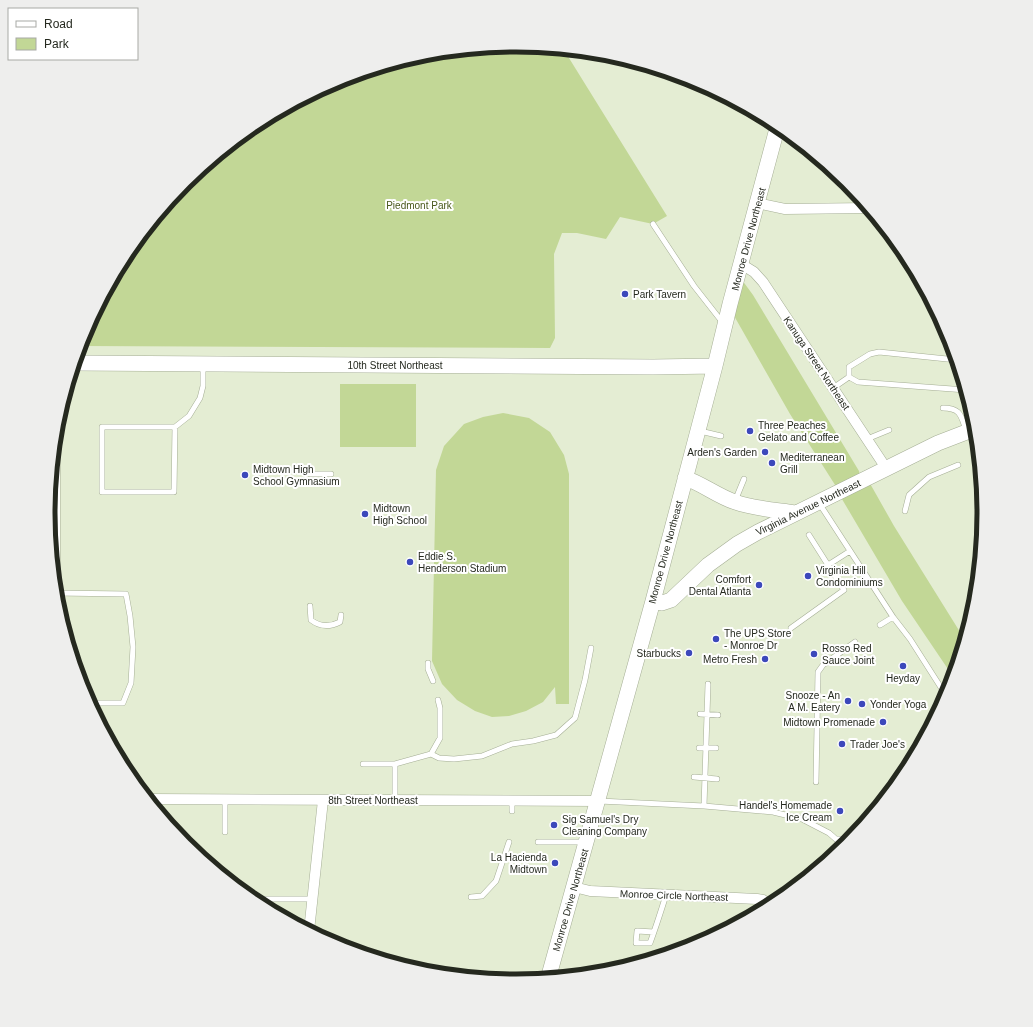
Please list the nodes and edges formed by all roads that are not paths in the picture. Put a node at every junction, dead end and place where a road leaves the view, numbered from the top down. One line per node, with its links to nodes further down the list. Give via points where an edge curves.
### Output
1 (776, 132): 2 (main road, Monroe Drive Northeast)
2 (758, 203): 3 (street, via 785,209); 5 (main road, Monroe Drive Northeast)
3 (862, 208)
4 (653, 224): 6 (lane, via 694,286)
5 (741, 264): 6 (main road, Monroe Drive Northeast); 12 (street, Kanuga Street Northeast, via 754,272 763,282)
6 (724, 325): 10 (main road, Monroe Drive Northeast)
7 (952, 359): 11 (lane, via 879,352 870,354 849,367)
8 (80, 363): 9 (main road, 10th Street Northeast)
9 (204, 364): 10 (main road, 10th Street Northeast); 15 (lane, via 200,398 189,416)
10 (715, 366): 17 (main road, Monroe Drive Northeast)
11 (849, 377): 12 (lane); 13 (lane, via 858,382)
12 (833, 388): 21 (street, Kanuga Street Northeast)
13 (961, 390)
14 (943, 408): 16 (lane, via 956,410)
15 (175, 427): 15 (lane, via 102,427 102,492 174,492)
16 (970, 427)
17 (698, 430): 20 (lane); 26 (main road, Monroe Drive Northeast)
18 (888, 430): 21 (lane)
19 (970, 431): 23 (main road, Virginia Avenue Northeast)
20 (721, 436)
21 (867, 439): 23 (street, Kanuga Street Northeast)
22 (958, 466): 30 (lane, via 929,477 909,495)
23 (886, 468): 29 (main road, Virginia Avenue Northeast)
24 (310, 474): 25 (lane)
25 (331, 474)
26 (685, 478): 28 (main road); 36 (main road, Monroe Drive Northeast)
27 (744, 479): 28 (lane)
28 (734, 502): 31 (main road)
29 (818, 502): 31 (main road, Virginia Avenue Northeast); 33 (lane)
30 (906, 510)
31 (796, 513): 36 (main road, Virginia Avenue Northeast, via 737,544 708,565 671,600 662,603)
32 (809, 535): 34 (lane)
33 (850, 551): 34 (lane); 39 (lane)
34 (828, 565): 41 (lane, via 844,590)
35 (62, 593): 49 (lane, via 126,594 133,646 131,683 123,703)
36 (652, 601): 67 (main road, Monroe Drive Northeast)
37 (310, 606): 38 (lane, via 311,620 318,625 333,625 340,622)
38 (341, 615)
39 (893, 617): 40 (lane); 47 (lane)
40 (880, 625)
41 (791, 628)
42 (855, 642): 62 (lane, via 823,665 818,672)
43 (591, 648): 56 (lane, via 575,718 556,736 512,744 482,756 454,759 438,758)
44 (428, 663): 45 (lane)
45 (433, 680)
46 (708, 684): 51 (lane)
47 (943, 690)
48 (438, 700): 56 (lane, via 440,738)
49 (96, 703)
50 (700, 714): 51 (lane)
51 (707, 714): 52 (lane); 54 (lane)
52 (718, 715)
53 (699, 748): 54 (lane)
54 (706, 748): 55 (lane); 60 (lane)
55 (716, 748)
56 (431, 754): 58 (lane)
57 (363, 764): 58 (lane)
58 (395, 764): 66 (lane)
59 (694, 777): 60 (lane)
60 (706, 778): 61 (lane); 68 (lane)
61 (717, 779)
62 (816, 782)
63 (154, 799): 64 (street, 8th Street Northeast)
64 (225, 800): 65 (street, 8th Street Northeast); 69 (lane)
65 (323, 800): 66 (street, 8th Street Northeast); 80 (street)
66 (395, 800): 67 (street, 8th Street Northeast, via 512,806)
67 (598, 801): 68 (lane); 74 (main road, Monroe Drive Northeast)
68 (704, 806): 70 (lane, via 773,812 802,819)
69 (225, 832)
70 (836, 839): 71 (lane); 75 (lane)
71 (844, 839)
72 (509, 842): 78 (lane, via 496,881 482,896)
73 (538, 842): 74 (lane)
74 (586, 842): 76 (main road, Monroe Drive Northeast)
75 (840, 843)
76 (574, 887): 77 (street, Monroe Circle Northeast, via 590,891); 84 (main road, Monroe Drive Northeast)
77 (666, 895): 81 (street, Monroe Circle Northeast, via 757,899); 83 (lane)
78 (471, 897)
79 (263, 899): 80 (lane)
80 (313, 899): 82 (street)
81 (765, 902)
82 (310, 926)
83 (654, 932)
84 (549, 974)

